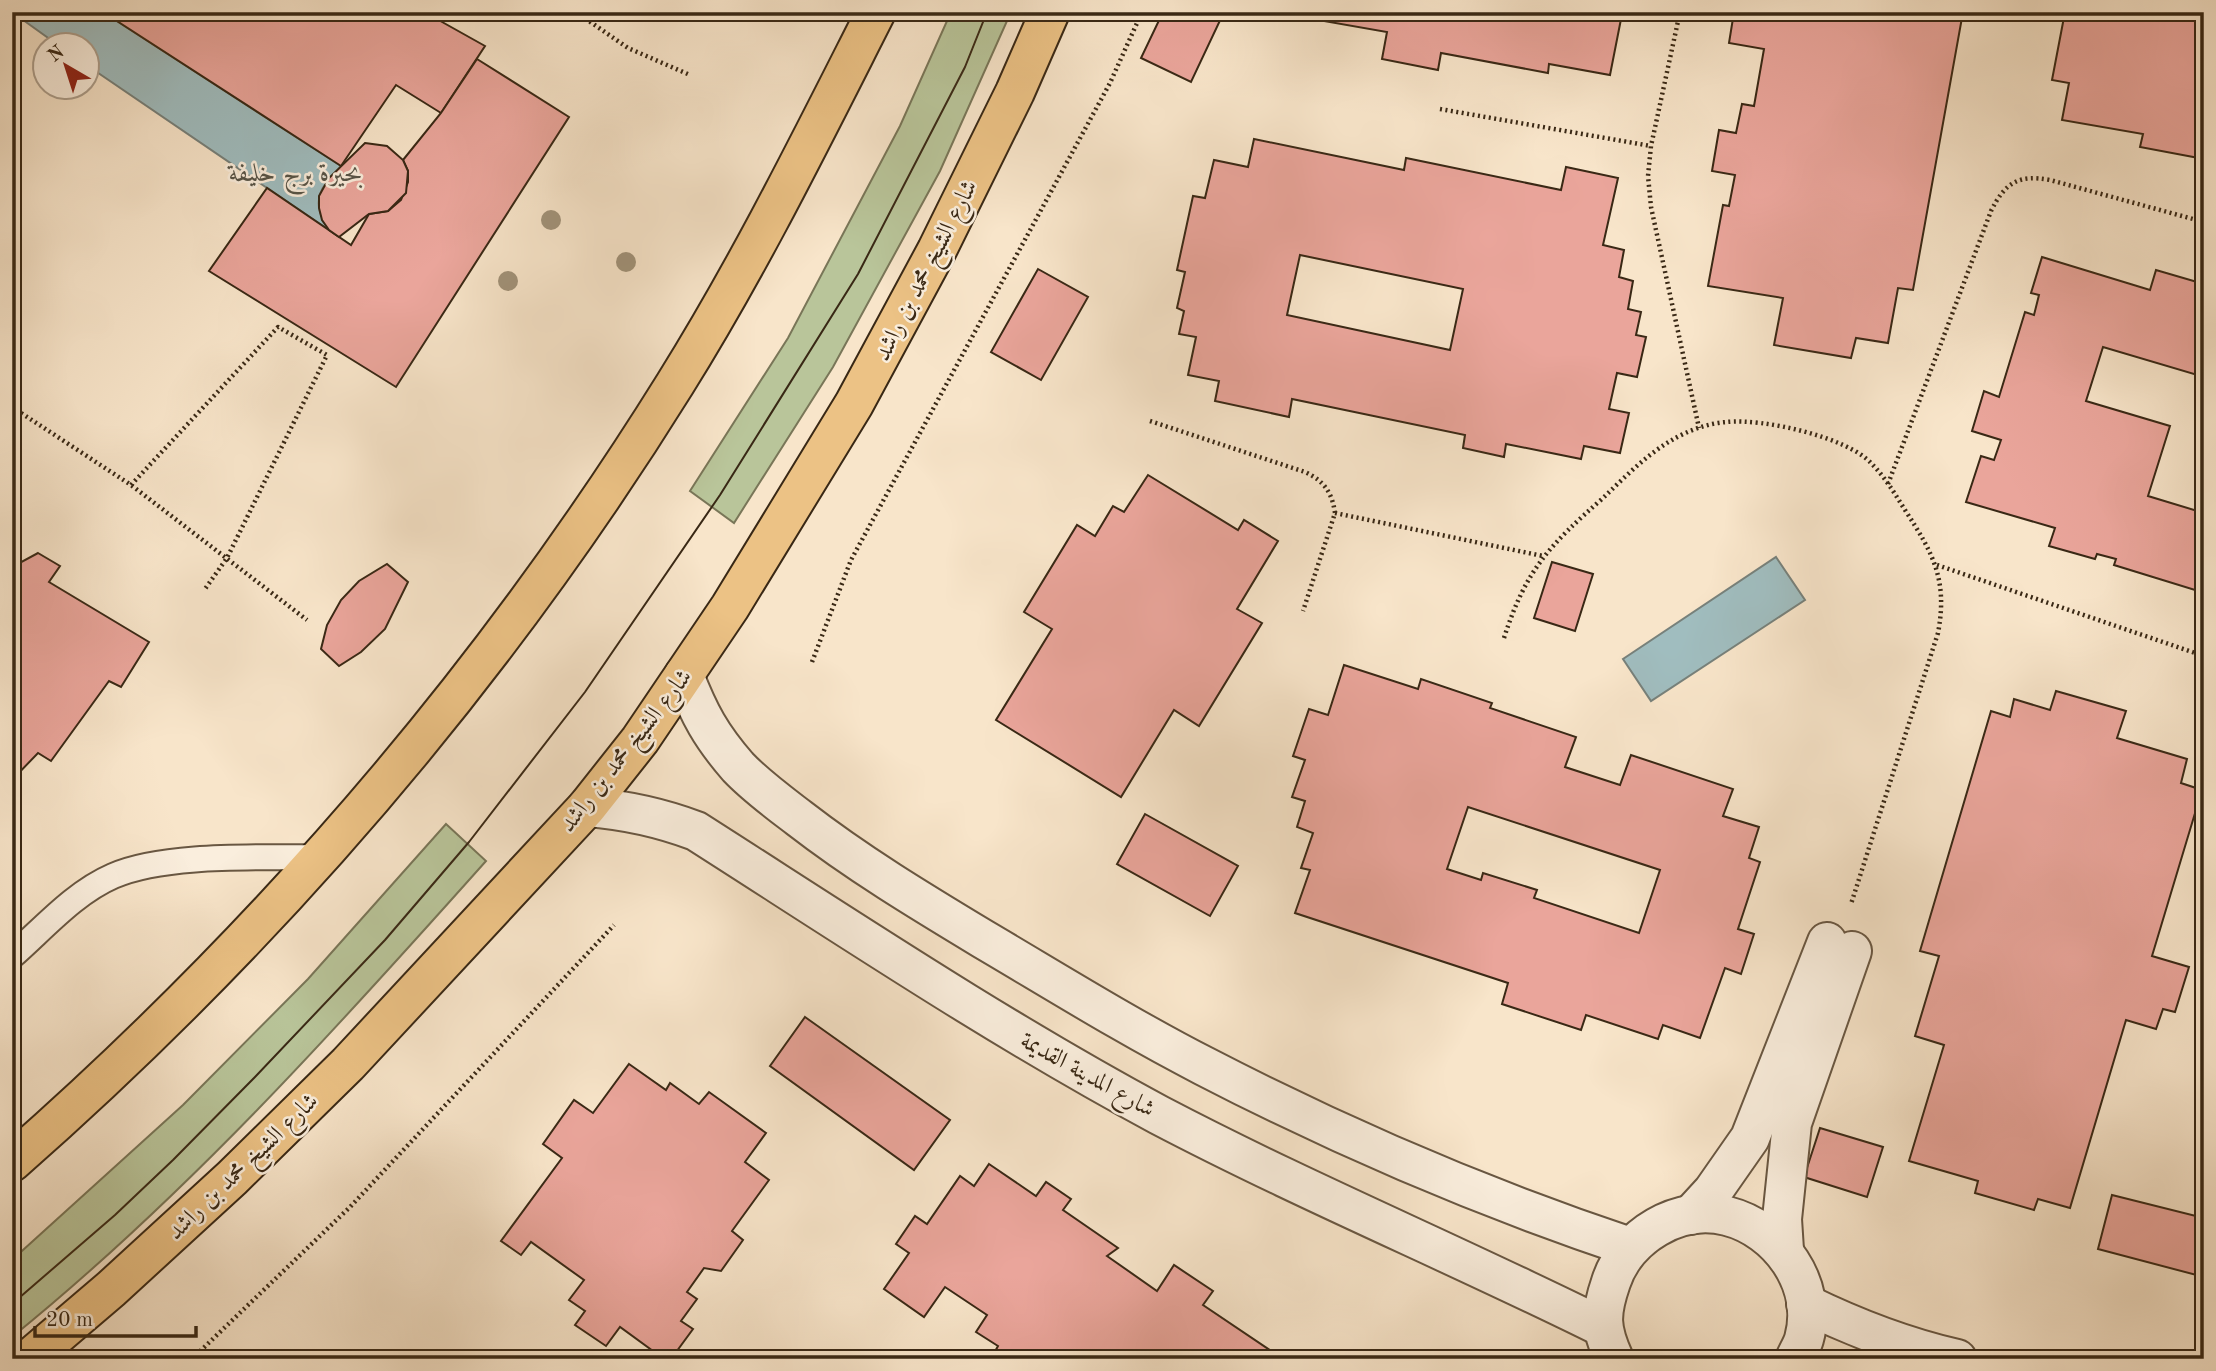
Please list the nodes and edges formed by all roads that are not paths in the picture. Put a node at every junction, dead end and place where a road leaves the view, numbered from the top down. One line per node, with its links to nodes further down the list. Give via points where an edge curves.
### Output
1 (876, 12): 5 (main road, via 746,263 601,498 457,696)
2 (1050, 12): 3 (main road, شارع الشيخ محمد بن راشد, via 937,250 861,392)
3 (684, 675): 4 (main road, شارع الشيخ محمد بن راشد); 9 (street, via 699,714 740,769 821,835 908,894 1118,1018 1289,1108 1466,1187)
4 (587, 807): 12 (street, شارع المدينة القديمة, via 629,811 696,831 1006,1028 1160,1115 1528,1290); 13 (main road, شارع الشيخ محمد بن راشد, via 348,1064 242,1169)
5 (322, 857): 6 (lane, via 196,860 153,864 114,876 78,896); 7 (main road, via 199,987)
6 (12, 956)
7 (12, 1162)
8 (1691, 1215): 9 (street, via 1658,1226); 10 (street, via 1726,1215 1758,1228); 10 (street, via 1750,1138 1840,946 1792,1123 1782,1219)
9 (1630, 1247): 12 (street, via 1605,1299)
10 (1784, 1250): 11 (street, via 1799,1276)
11 (1806, 1304): 14 (street, via 1804,1338); 15 (street, via 1844,1323)
12 (1608, 1343)
13 (29, 1359)
14 (1795, 1359)
15 (1957, 1359)

